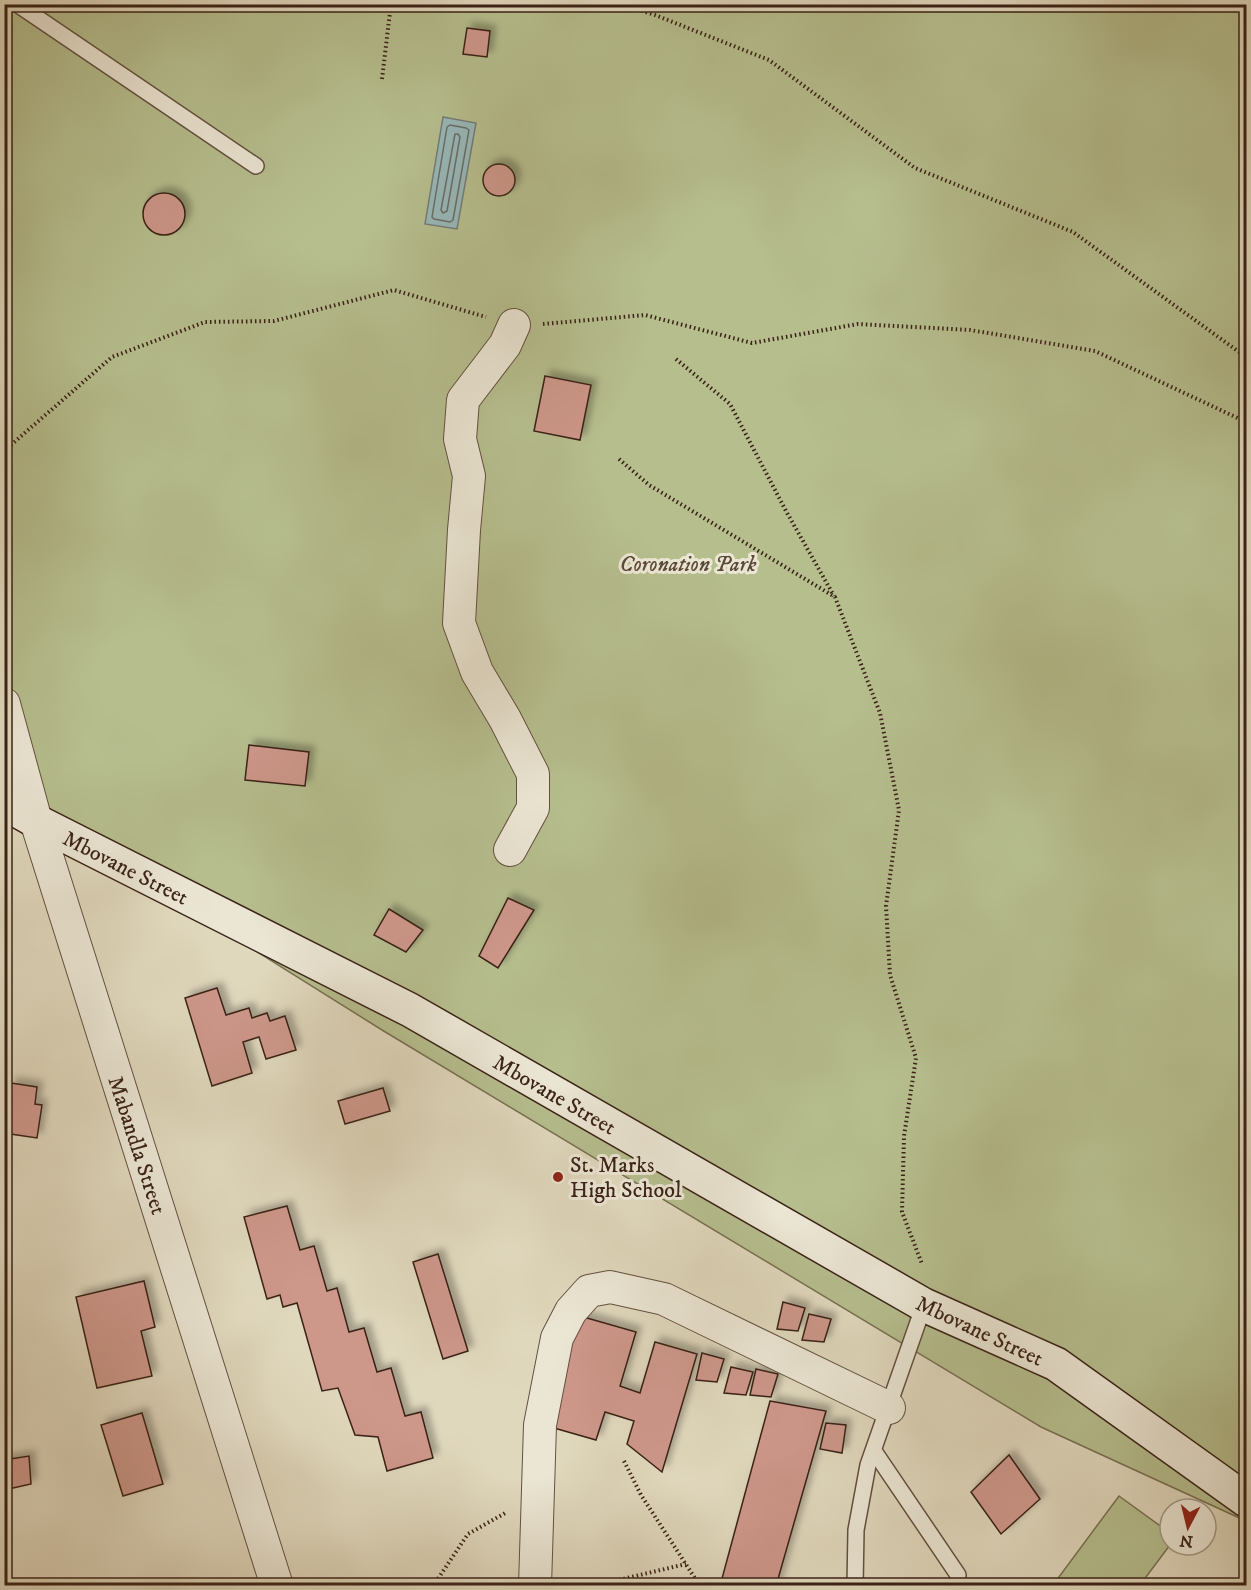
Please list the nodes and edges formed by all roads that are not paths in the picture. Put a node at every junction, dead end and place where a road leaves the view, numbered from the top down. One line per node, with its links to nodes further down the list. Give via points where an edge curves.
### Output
1 (17, 4): 2 (lane)
2 (256, 166)
3 (514, 325): 7 (street, via 463,400 460,439 469,477 459,623 477,672 533,774 533,808)
4 (4, 704): 6 (street, Mabandla Street)
5 (4, 803): 6 (street, Mbovane Street)
6 (36, 821): 8 (street, Mbovane Street, via 410,1010); 13 (street, Mabandla Street)
7 (510, 850)
8 (924, 1305): 9 (lane); 11 (street, Mbovane Street, via 1056,1364)
9 (889, 1408): 10 (lane); 14 (street, via 664,1299 610,1287 589,1291 571,1311 557,1338 540,1425)
10 (874, 1451): 12 (lane); 15 (lane, via 856,1530)
11 (1246, 1500)
12 (958, 1575)
13 (277, 1586)
14 (536, 1586)
15 (855, 1586)

